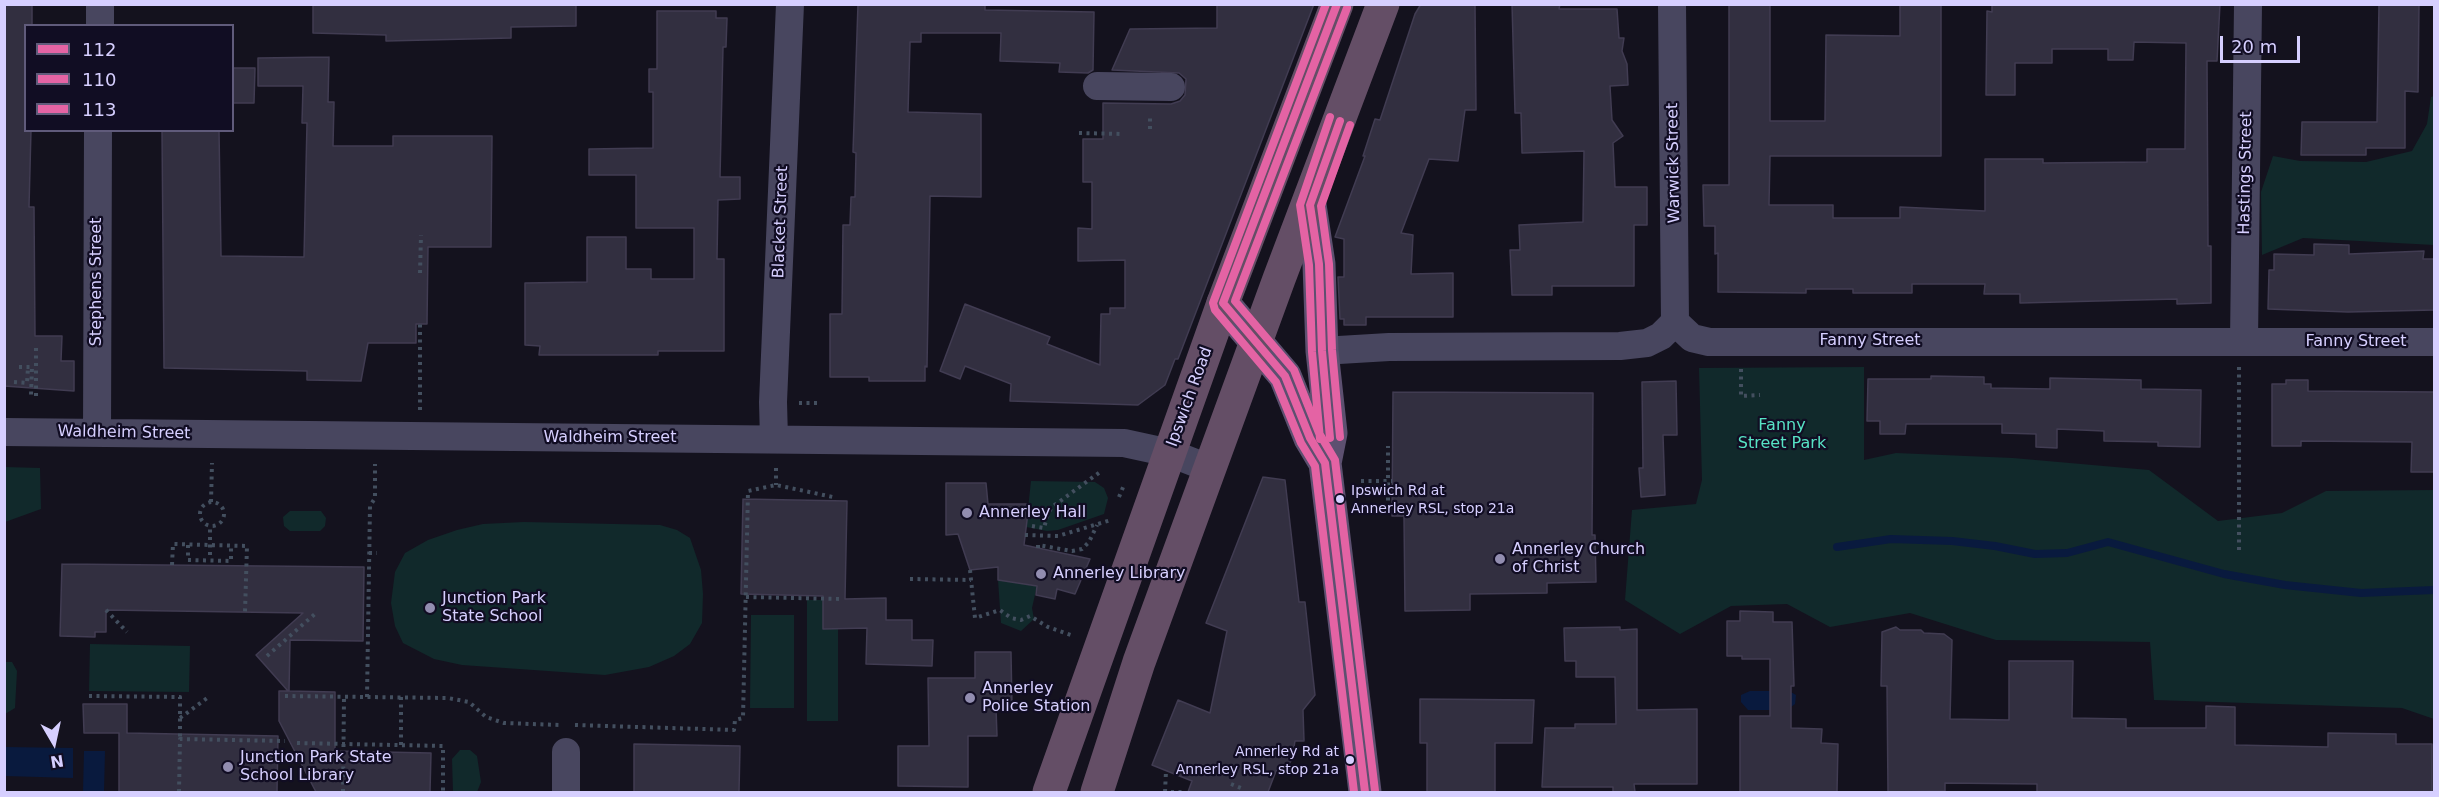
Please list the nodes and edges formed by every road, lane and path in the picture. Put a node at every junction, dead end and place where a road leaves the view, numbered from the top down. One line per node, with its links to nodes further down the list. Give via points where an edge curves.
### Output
1 (100, 4): 7 (street)
2 (790, 4): 35 (street, Blacket Street)
3 (1337, 4): 16 (highway, Ipswich Road)
4 (1383, 4): 13 (highway)
5 (1672, 4): 17 (street, Warwick Street)
6 (2248, 4): 23 (street, Hastings Street)
7 (100, 24)
8 (1097, 86): 9 (street)
9 (1171, 87)
10 (98, 132): 34 (street, Stephens Street)
11 (1079, 133): 12 (path)
12 (1124, 135)
13 (1310, 205): 19 (highway); 22 (main road, via 1319,264)
14 (421, 235): 15 (path)
15 (420, 273)
16 (1223, 303): 19 (main road); 37 (highway, Ipswich Road)
17 (1675, 322): 22 (street, via 1647,343 1620,346); 23 (street, Fanny Street, via 1699,341)
18 (420, 324): 30 (path)
19 (1258, 342): 39 (main road, via 1285,376 1310,438); 42 (highway)
20 (2434, 342): 23 (street, Fanny Street)
21 (36, 347): 26 (path)
22 (1322, 351): 39 (main road, via 1331,433)
23 (2242, 351): 61 (path)
24 (1741, 359): 29 (path, via 1741,396)
25 (19, 367): 26 (path)
26 (32, 367): 27 (path, via 27,383); 28 (path)
27 (14, 382)
28 (33, 395)
29 (1761, 395)
30 (420, 401)
31 (797, 402): 32 (path)
32 (817, 403)
33 (4, 432): 34 (street, Waldheim Street)
34 (97, 433): 35 (street, Waldheim Street)
35 (774, 439): 37 (street, Waldheim Street, via 1124,443)
36 (1388, 446): 45 (path)
37 (1170, 453): 42 (street, Waldheim Street); 96 (highway, Ipswich Road)
38 (212, 463): 50 (path)
39 (1325, 463): 102 (main road)
40 (375, 464): 62 (path)
41 (776, 468): 46 (path)
42 (1211, 469): 97 (highway, via 1139,662)
43 (1100, 472): 54 (path, via 1052,507 1044,528)
44 (1360, 481): 45 (path)
45 (1390, 481): 51 (path)
46 (776, 485): 48 (path); 69 (path, via 748,491)
47 (1124, 485): 49 (path)
48 (833, 497)
49 (1119, 497)
50 (211, 502): 55 (path, via 203,505 199,516); 55 (path, via 222,507 224,514 221,522)
51 (1388, 508)
52 (1111, 520): 53 (path)
53 (1097, 524): 57 (path); 57 (path, via 1082,549 1038,546)
54 (1032, 526)
55 (210, 527): 59 (path)
56 (1025, 535): 57 (path)
57 (1040, 538)
58 (188, 544): 59 (path); 64 (path, via 188,560); 65 (path, via 172,544)
59 (210, 545): 60 (path); 64 (path)
60 (231, 546): 64 (path, via 231,561); 72 (path, via 247,546)
61 (2239, 550)
62 (369, 553): 63 (path); 81 (path)
63 (377, 554)
64 (210, 560)
65 (172, 565)
66 (970, 570): 68 (path)
67 (910, 579): 68 (path)
68 (971, 580): 75 (path, via 975,618 1000,610 1021,620 1030,616)
69 (746, 597): 70 (path); 84 (path, via 742,718 735,720 734,729)
70 (842, 599)
71 (106, 610): 74 (path)
72 (245, 612)
73 (316, 613): 76 (path)
74 (127, 632)
75 (1071, 635)
76 (267, 656)
77 (89, 696): 83 (path, via 180,697)
78 (210, 696): 83 (path)
79 (285, 696): 80 (path)
80 (344, 697): 81 (path); 88 (path)
81 (367, 697): 82 (path)
82 (401, 697): 84 (path, via 469,702 486,717 504,723); 89 (path)
83 (180, 718): 85 (path)
84 (567, 734): 95 (street)
85 (180, 740): 86 (path); 92 (path)
86 (285, 741)
87 (297, 743): 88 (path)
88 (344, 744): 89 (path); 93 (path)
89 (401, 745): 94 (path, via 443,746)
90 (1166, 771): 98 (path)
91 (1231, 784): 101 (path, via 1241,788)
92 (179, 792)
93 (343, 792)
94 (443, 792)
95 (566, 792)
96 (1049, 792)
97 (1097, 792)
98 (1165, 792)
99 (1171, 792): 100 (path)
100 (1183, 792)
101 (1239, 792)
102 (1365, 792)

